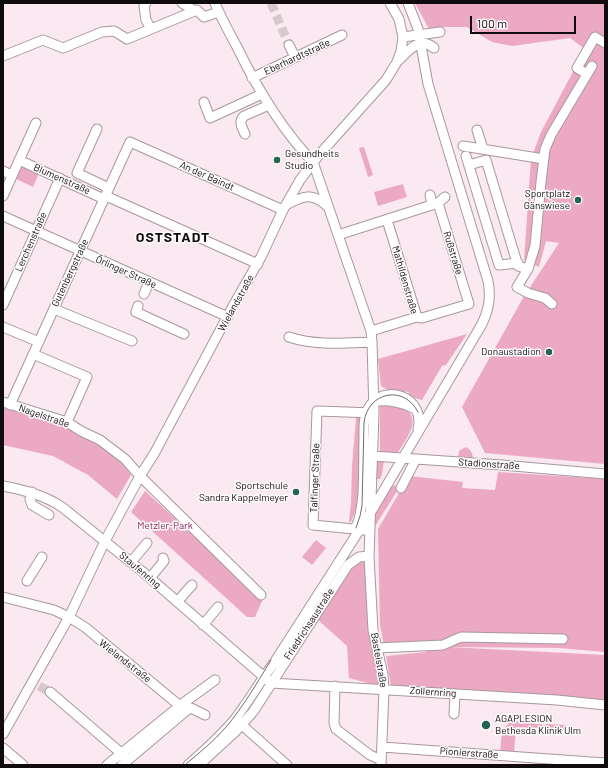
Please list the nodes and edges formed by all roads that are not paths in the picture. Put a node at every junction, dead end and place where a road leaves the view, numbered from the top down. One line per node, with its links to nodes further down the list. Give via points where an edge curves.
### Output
1 (146, 3): 9 (street, via 146,20)
2 (182, 3): 7 (street)
3 (215, 3): 8 (street, Eberhardtstraße)
4 (390, 3): 12 (street, Wielandstraße, via 399,19)
5 (403, 3): 12 (street)
6 (408, 3): 12 (street, via 415,18)
7 (197, 8): 8 (street, via 204,17); 9 (street)
8 (218, 12): 21 (street, Eberhardtstraße)
9 (151, 30): 16 (street, via 127,39 114,31 102,32 63,48 43,40)
10 (440, 32): 12 (street)
11 (342, 35): 17 (street, Eberhardtstraße)
12 (416, 39): 15 (street); 18 (street); 18 (street, Wielandstraße, via 401,51); 73 (street, via 424,85 483,278 486,298 476,326); 75 (street, via 487,276 490,297 489,308 482,324)
13 (605, 42): 20 (street, via 595,37 577,68)
14 (289, 44): 17 (street)
15 (434, 48)
16 (3, 56)
17 (295, 57): 21 (street, Eberhardtstraße)
18 (397, 62): 35 (street, Wielandstraße, via 381,85)
19 (592, 66): 20 (street)
20 (587, 74): 33 (street, via 551,135)
21 (252, 78): 22 (street, Eberhardtstraße)
22 (262, 94): 23 (street, via 210,118); 24 (street, Eberhardtstraße)
23 (204, 102)
24 (269, 104): 28 (street, via 241,119); 35 (street, Eberhardtstraße)
25 (36, 124): 34 (street)
26 (97, 129): 40 (street, via 77,173)
27 (477, 130): 31 (street)
28 (245, 134)
29 (130, 142): 40 (street, Gutenbergstraße); 45 (street, An der Baindt)
30 (463, 146): 31 (street)
31 (483, 149): 33 (street)
32 (466, 156): 36 (street)
33 (544, 159): 53 (street, via 537,237)
34 (19, 160): 38 (street); 39 (street, Blumenstraße)
35 (312, 162): 44 (street); 45 (street, Wielandstraße)
36 (469, 165): 51 (street, via 499,265); 51 (street, via 486,160)
37 (3, 171): 38 (street)
38 (12, 175): 42 (street)
39 (60, 178): 40 (street, Blumenstraße); 48 (street, Lerchenstraße)
40 (107, 194): 50 (street, Gutenbergstraße); 52 (street, Blumenstraße)
41 (430, 195): 43 (street, Rußstraße)
42 (3, 196)
43 (438, 202): 47 (street); 61 (street, Rußstraße, via 469,304)
44 (327, 206): 45 (street, via 316,198 306,196); 49 (street)
45 (281, 207): 52 (street, Wielandstraße)
46 (3, 216): 48 (street, Örlinger Straße)
47 (387, 220): 49 (street); 61 (street, Mathildenstraße)
48 (36, 230): 50 (street, Örlinger Straße); 57 (street, Lerchenstraße)
49 (338, 236): 63 (street)
50 (80, 252): 54 (street, Örlinger Straße); 59 (street, Gutenbergstraße)
51 (518, 263): 53 (street, via 518,266)
52 (258, 264): 60 (street, Wielandstraße, via 236,308)
53 (528, 269): 56 (street, via 517,287 545,298)
54 (149, 282): 55 (street); 60 (street, Örlinger Straße)
55 (144, 294)
56 (552, 304)
57 (3, 305)
58 (138, 306): 64 (street, via 136,312)
59 (54, 309): 66 (street); 67 (street, Gutenbergstraße)
60 (228, 317): 80 (street, Wielandstraße, via 220,340)
61 (418, 317): 63 (street, Mathildenstraße)
62 (3, 328): 67 (street)
63 (371, 331): 68 (street)
64 (184, 334)
65 (289, 337): 68 (street, via 317,343)
66 (132, 341)
67 (39, 342): 69 (street, Gutenbergstraße)
68 (372, 342): 70 (street)
69 (29, 357): 71 (street, Gutenbergstraße); 74 (street, via 87,377)
70 (374, 401): 72 (street); 73 (street, via 384,400 407,405)
71 (6, 404): 74 (street, Nagelstraße)
72 (370, 413): 76 (street); 87 (street, via 364,423 362,510); 87 (street, Talfinger Straße, via 317,410 313,525)
73 (419, 416): 75 (street, via 419,428); 77 (street)
74 (66, 422): 80 (street, Nagelstraße, via 100,440 126,459)
75 (414, 439): 77 (street)
76 (373, 456): 77 (street, Stadionstraße); 84 (street)
77 (400, 458): 78 (street, Stadionstraße); 84 (street); 85 (street)
78 (416, 459): 79 (street, Stadionstraße); 82 (street)
79 (605, 474)
80 (140, 476): 89 (street, Wielandstraße); 98 (street, Nagelstraße)
81 (3, 486): 83 (street, Staufenring)
82 (401, 488)
83 (32, 492): 86 (street, via 32,505); 89 (street, Staufenring, via 58,504)
84 (372, 502): 85 (street); 87 (street)
85 (371, 512): 87 (street); 88 (street)
86 (49, 515)
87 (357, 529): 88 (street, Talfinger Straße); 106 (street)
88 (370, 530): 91 (street)
89 (105, 541): 94 (street, Staufenring); 102 (street, Wielandstraße)
90 (147, 543): 94 (street)
91 (369, 556): 105 (street, Basteistraße, via 372,614); 108 (street, Friedrichsaustraße, via 363,555 355,559 344,569)
92 (42, 557): 96 (street)
93 (162, 558): 95 (street, via 164,561)
94 (131, 562): 95 (street, Staufenring)
95 (150, 578): 100 (street, Staufenring)
96 (27, 581)
97 (192, 584): 100 (street)
98 (261, 595)
99 (3, 597): 102 (street, via 54,610)
100 (177, 602): 103 (street, Staufenring)
101 (218, 607): 103 (street)
102 (68, 617): 114 (street, Wielandstraße, via 86,628); 118 (street, Wielandstraße, via 36,684)
103 (203, 625): 106 (street, Staufenring)
104 (563, 640): 105 (street, via 461,637 443,645)
105 (377, 648): 110 (street, Basteistraße)
106 (263, 676): 108 (street); 127 (street, via 227,728)
107 (215, 680): 114 (street)
108 (271, 683): 109 (street, Zollernring); 117 (street, Friedrichsaustraße)
109 (335, 686): 110 (street, Zollernring); 122 (street, via 336,729)
110 (384, 690): 112 (street, Zollernring); 119 (street, Basteistraße)
111 (50, 692): 121 (street)
112 (455, 694): 113 (street, Zollernring); 115 (street)
113 (605, 705)
114 (183, 707): 116 (street); 121 (street); 123 (street)
115 (454, 714)
116 (205, 715)
117 (242, 725): 128 (street, Friedrichsaustraße); 129 (street)
118 (3, 734)
119 (382, 747): 122 (street, Basteistraße); 124 (street, Pionierstraße)
120 (3, 748): 125 (street)
121 (121, 753): 123 (street); 126 (street)
122 (381, 762)
123 (125, 763)
124 (605, 763)
125 (23, 765)
126 (107, 765)
127 (188, 765)
128 (199, 765)
129 (287, 765)

